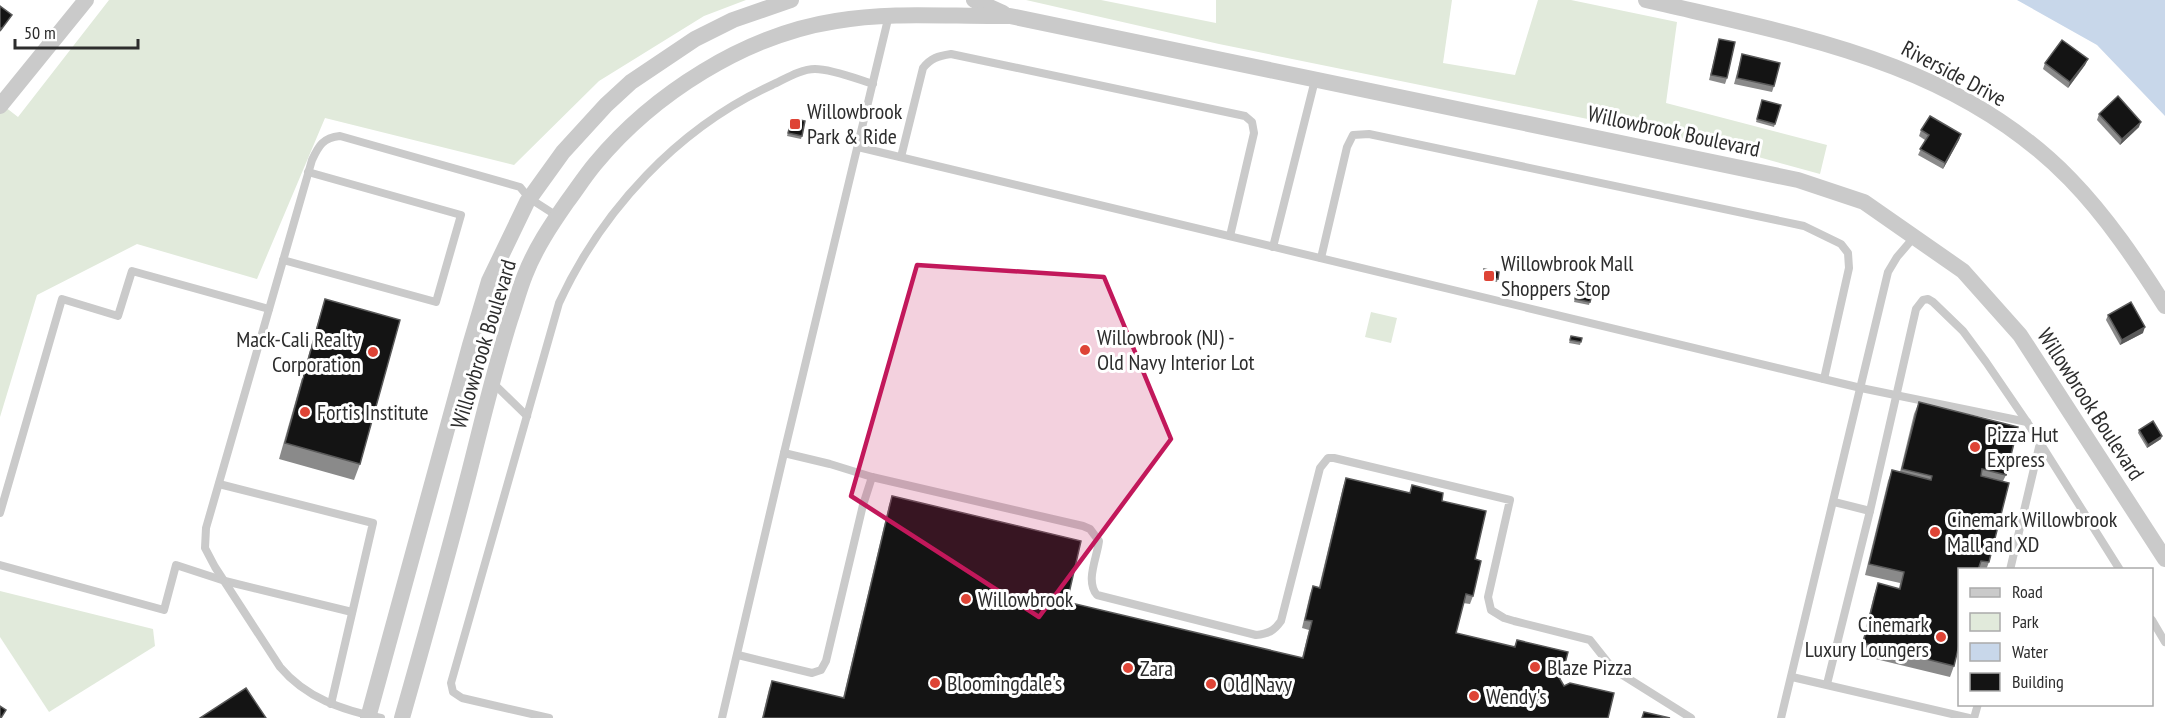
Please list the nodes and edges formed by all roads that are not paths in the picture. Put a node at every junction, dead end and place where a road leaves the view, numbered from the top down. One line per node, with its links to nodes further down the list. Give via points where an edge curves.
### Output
1 (86, 0): 9 (street)
2 (791, 0): 13 (street, Willowbrook Boulevard, via 733,20 695,39 639,76 563,152)
3 (974, 0): 6 (street, Willowbrook Boulevard)
4 (1646, 0): 20 (street, Riverside Drive, via 1837,46 1922,78 1979,108 2070,178 2107,222)
5 (890, 14): 6 (street, Willowbrook Boulevard); 8 (lane); 14 (street, Willowbrook Boulevard, via 798,30 762,42 702,72 621,137 595,164)
6 (1010, 16): 7 (street, Willowbrook Boulevard)
7 (1315, 80): 16 (street, Willowbrook Boulevard, via 1798,180 1864,202); 17 (lane)
8 (873, 84): 10 (lane); 26 (lane, via 814,69 794,75 746,97 703,125 663,159 599,232 576,268 559,303)
9 (0, 106)
10 (858, 147): 11 (lane); 29 (lane)
11 (901, 157): 15 (lane); 15 (lane, via 923,69 929,60 951,54 1245,116 1252,122 1254,133)
12 (308, 172): 13 (lane, via 318,147 328,138 340,136 520,187); 19 (lane); 19 (lane, via 461,215 443,280 436,302)
13 (530, 198): 14 (lane); 47 (street, Willowbrook Boulevard, via 489,281)
14 (557, 216): 23 (street, Willowbrook Boulevard, via 524,275)
15 (1230, 236): 17 (lane)
16 (1915, 236): 24 (lane, via 1888,272); 35 (street, Willowbrook Boulevard, via 1963,271 2020,335)
17 (1273, 247): 18 (lane)
18 (1321, 258): 22 (lane); 22 (lane, via 1353,135 1369,134 1804,226 1841,244 1848,253 1849,268)
19 (283, 260): 21 (lane)
20 (2165, 306)
21 (269, 309): 31 (lane); 34 (lane, via 132,271 118,316 62,299)
22 (1824, 379): 24 (lane)
23 (492, 382): 26 (lane); 48 (street, Willowbrook Boulevard)
24 (1861, 388): 25 (lane); 32 (lane)
25 (1895, 395): 27 (lane); 27 (lane, via 1916,309 1928,299 1963,331); 33 (lane)
26 (527, 416): 49 (lane, via 451,683 453,692 462,698)
27 (2027, 422): 28 (lane)
28 (2040, 443): 37 (lane); 38 (lane)
29 (784, 453): 30 (lane); 43 (lane)
30 (872, 477): 43 (lane, via 821,670 812,673); 51 (lane, via 1083,526 1099,541 1090,582 1097,595 1256,635 1266,634 1281,621 1320,468 1328,458 1510,501 1488,597 1491,610 1504,618 1590,640 1612,669)
31 (219, 484): 39 (lane, via 206,528 205,548); 40 (lane, via 373,523)
32 (1834, 502): 33 (lane); 44 (lane)
33 (1870, 511): 45 (lane)
34 (0, 513)
35 (2165, 559)
36 (0, 565): 39 (lane, via 164,610 176,565)
37 (2010, 568)
38 (2119, 568)
39 (225, 581): 40 (lane); 46 (lane, via 291,680)
40 (352, 612): 46 (lane)
41 (2153, 623): 42 (lane)
42 (2165, 642)
43 (738, 655): 50 (lane)
44 (1792, 677): 45 (lane); 52 (lane)
45 (1827, 684): 53 (lane)
46 (331, 704): 47 (lane)
47 (372, 717)
48 (402, 718)
49 (549, 718)
50 (722, 718)
51 (1691, 718)
52 (1781, 718)
53 (1969, 718)

